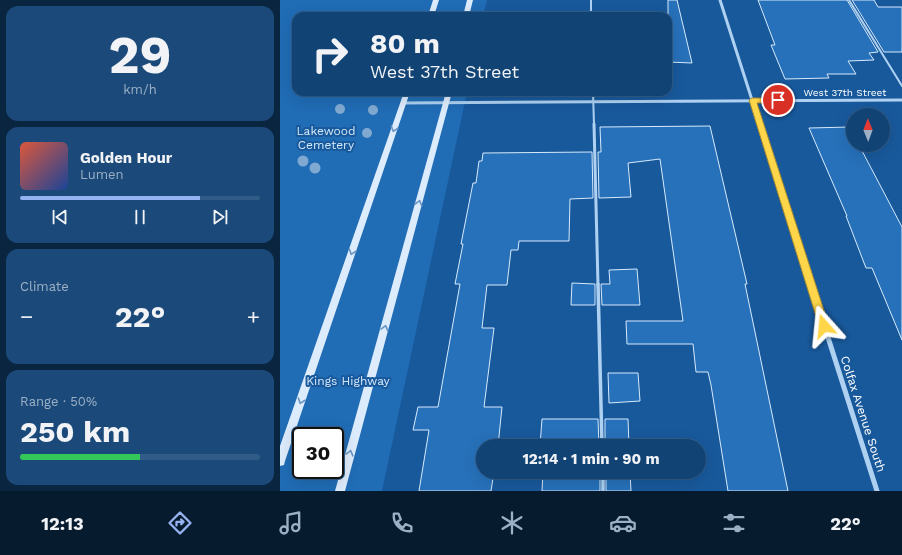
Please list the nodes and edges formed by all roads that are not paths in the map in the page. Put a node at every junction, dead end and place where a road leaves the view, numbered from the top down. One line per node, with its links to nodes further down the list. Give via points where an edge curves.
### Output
1 (436, 0): 6 (street)
2 (470, 0): 7 (street)
3 (591, 0): 8 (lane)
4 (720, 0): 13 (street, Colfax Avenue South)
5 (849, 0): 9 (lane)
6 (432, 12)
7 (467, 12)
8 (591, 12)
9 (902, 86)
10 (406, 96): 15 (street)
11 (447, 96): 16 (street)
12 (593, 96): 17 (lane)
13 (752, 100): 14 (street, West 37th Street); 17 (street, West 37th Street); 23 (street, Colfax Avenue South)
14 (902, 100)
15 (403, 103): 16 (street, West 37th Street); 19 (street, one-way to 19)
16 (446, 103): 17 (street, West 37th Street); 21 (street, one-way to 16)
17 (593, 103): 18 (lane)
18 (602, 439)
19 (280, 462)
20 (603, 479): 22 (lane)
21 (340, 491)
22 (603, 491)
23 (877, 491)

